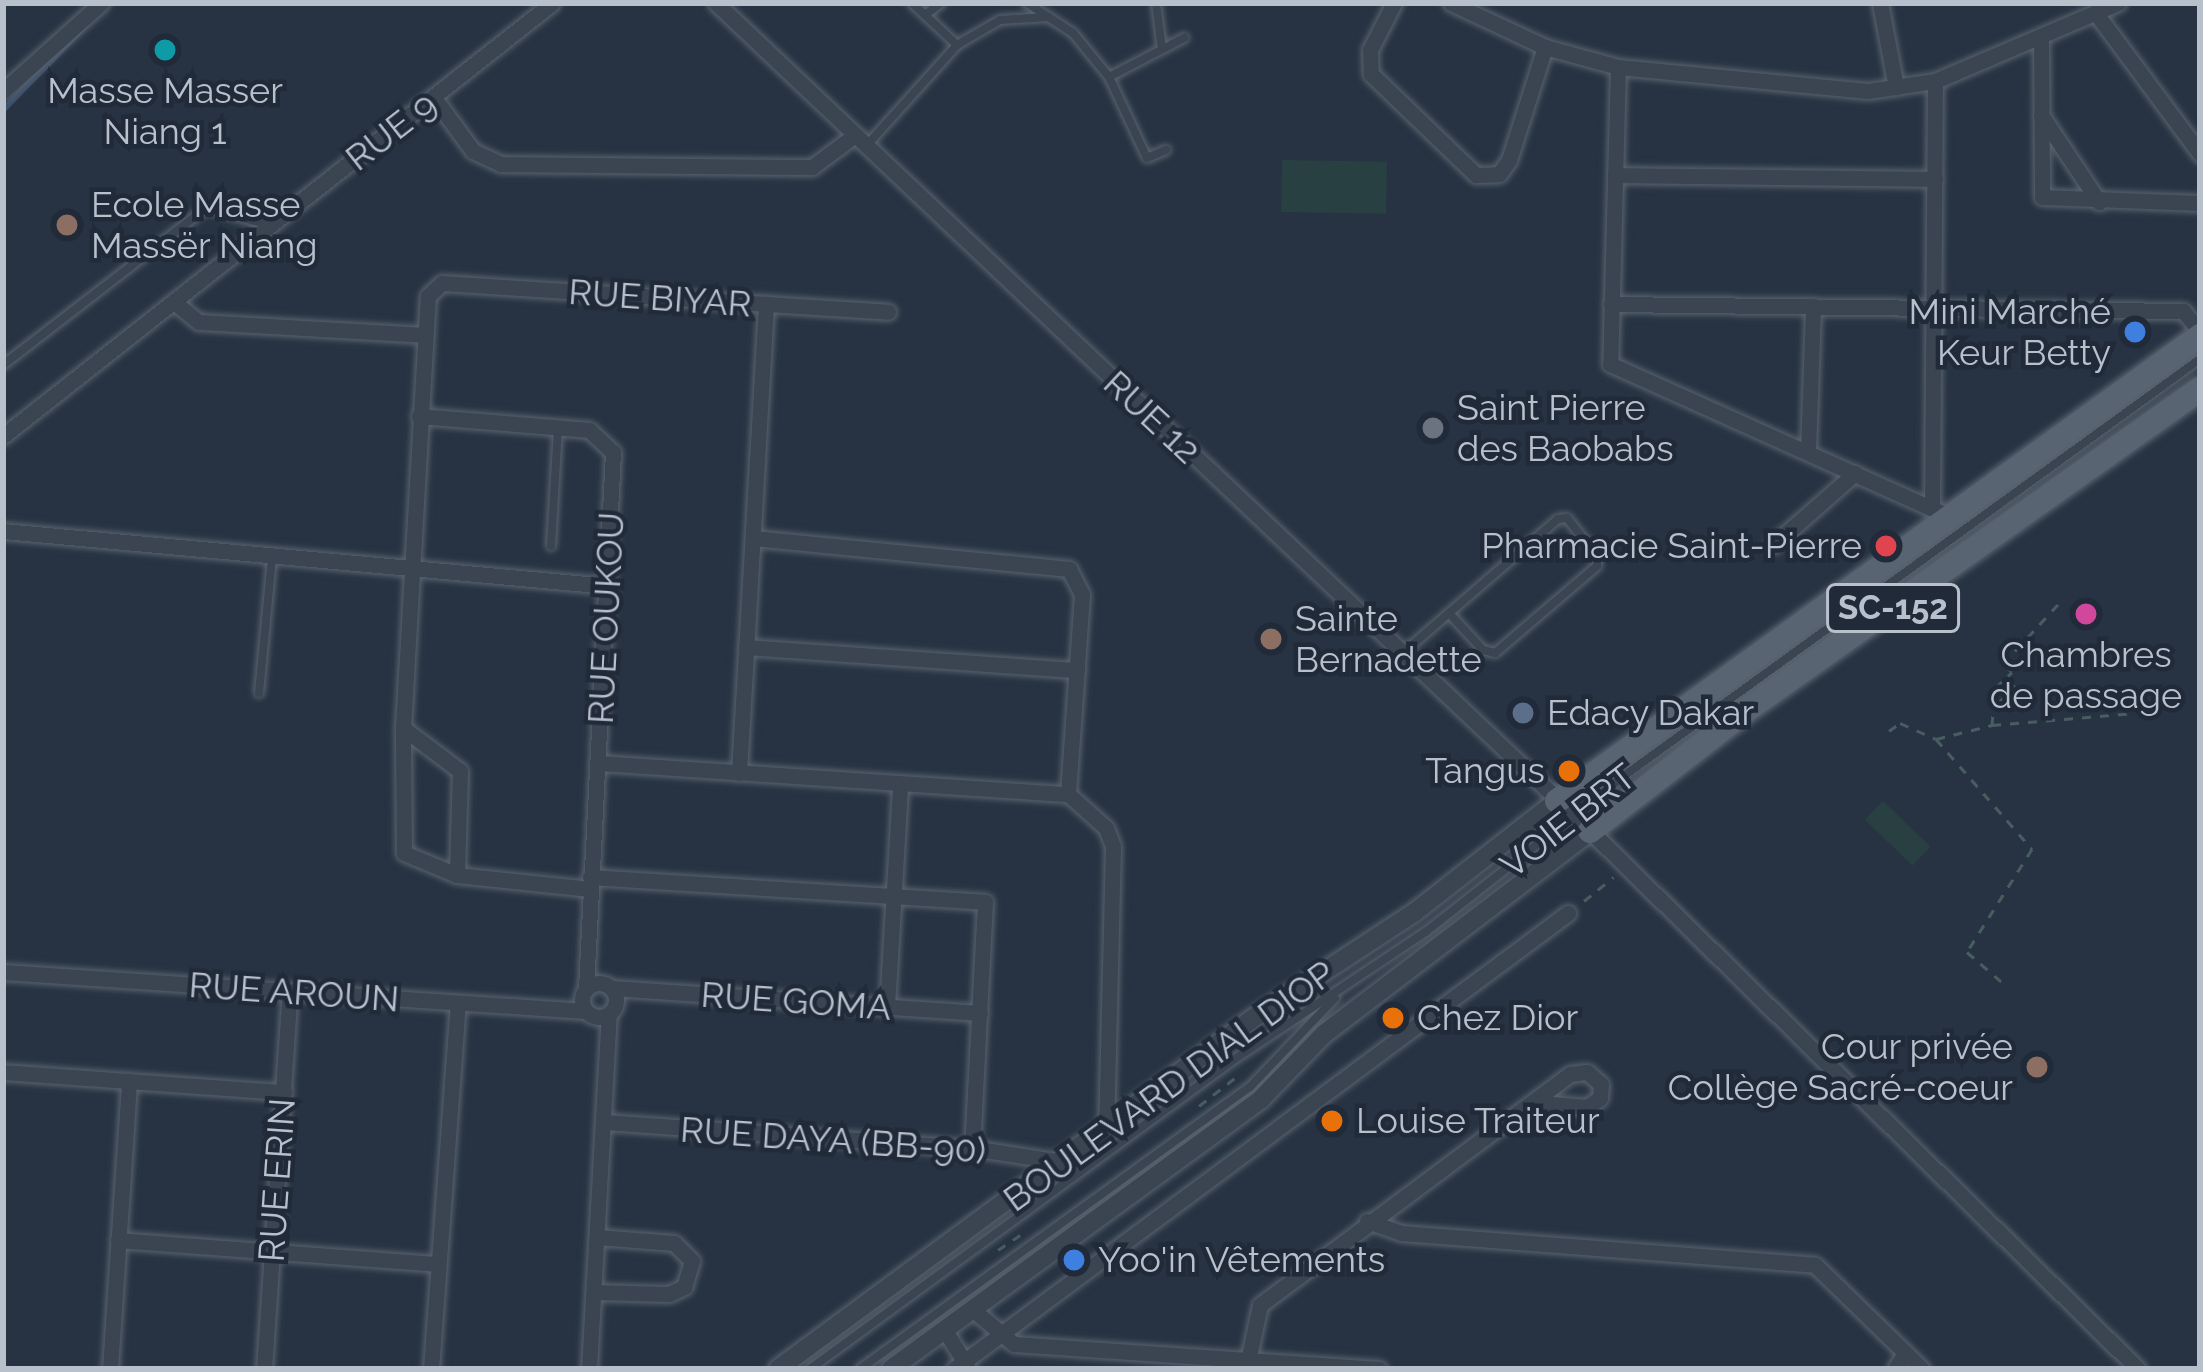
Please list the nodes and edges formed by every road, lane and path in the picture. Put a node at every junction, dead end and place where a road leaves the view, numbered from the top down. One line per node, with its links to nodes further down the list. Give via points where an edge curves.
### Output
1 (101, 3): 24 (street)
2 (552, 3): 25 (street, RUE 9)
3 (716, 3): 27 (street, RUE 12)
4 (912, 3): 12 (lane)
5 (941, 3): 12 (lane)
6 (1027, 3): 14 (lane)
7 (1156, 3): 19 (lane)
8 (1394, 3): 18 (street, via 1370,50 1371,74 1476,175 1499,174 1509,160)
9 (1450, 3): 18 (street)
10 (1880, 3): 23 (street)
11 (2118, 3): 13 (street)
12 (925, 15): 17 (lane)
13 (2098, 16): 16 (street); 29 (street)
14 (1049, 17): 17 (lane, via 1000,20); 21 (lane)
15 (1184, 38): 19 (lane)
16 (2041, 39): 22 (street); 26 (street)
17 (957, 45): 27 (lane)
18 (1545, 47): 20 (street)
19 (1162, 49): 21 (lane)
20 (1618, 67): 23 (street); 30 (street)
21 (1109, 77): 28 (lane, via 1147,158)
22 (1935, 81): 23 (street); 31 (street)
23 (1896, 87)
24 (3, 91)
25 (434, 98): 27 (street, via 473,151 501,164 812,167); 34 (street, RUE 9)
26 (2039, 112): 32 (street); 32 (street, via 2038,191)
27 (861, 141): 62 (street, RUE 12)
28 (1166, 150)
29 (2200, 154)
30 (1615, 175): 31 (street); 37 (street)
31 (1935, 179): 39 (street)
32 (2099, 202): 33 (street)
33 (2200, 203)
34 (270, 226): 35 (street, RUE 9); 44 (lane, via 206,208)
35 (174, 302): 42 (street, via 200,322); 48 (street, RUE 9)
36 (766, 304): 40 (street, RUE BIYAR); 42 (street, RUE BIYAR, via 433,287); 53 (street)
37 (1611, 304): 38 (street); 49 (street, via 1610,364)
38 (1813, 307): 39 (street); 49 (street)
39 (1934, 308): 41 (street, via 2183,311); 51 (street)
40 (888, 312)
41 (2200, 333): 51 (main road)
42 (423, 335): 46 (street)
43 (2200, 358): 76 (lane, VOIE BRT)
44 (3, 365)
45 (2200, 388): 76 (main road, SC-152, via 1744,711)
46 (419, 416): 47 (street, RUE OUKOU); 57 (street)
47 (558, 428): 55 (lane); 58 (street, RUE OUKOU, via 589,430 613,452)
48 (3, 436)
49 (1808, 452): 50 (street)
50 (1855, 473): 51 (street); 54 (street)
51 (1941, 512): 76 (main road)
52 (3, 531): 56 (street)
53 (753, 538): 61 (street); 63 (street, via 1057,565 1078,578 1082,594)
54 (1773, 545)
55 (551, 546)
56 (272, 556): 57 (street); 65 (lane)
57 (412, 571): 58 (street); 69 (street)
58 (608, 586): 72 (street, RUE OUKOU)
59 (2062, 601): 66 (path, via 2003,664 2012,672 1995,688)
60 (1449, 613): 60 (lane, via 1558,519 1567,518 1597,556 1597,566 1495,652 1483,650); 62 (lane)
61 (746, 647): 63 (street); 73 (street)
62 (1402, 653): 76 (street, RUE 12)
63 (1077, 670): 75 (street)
64 (2019, 680): 66 (path)
65 (259, 693)
66 (1997, 705): 68 (path)
67 (2134, 713): 68 (path)
68 (1991, 725): 71 (path)
69 (404, 728): 78 (street, via 460,772); 78 (street, via 404,854)
70 (1889, 731): 71 (path, via 1900,723)
71 (1936, 739): 83 (path, via 2032,849 1967,952)
72 (599, 763): 73 (street); 79 (street, RUE OUKOU)
73 (739, 773): 74 (street)
74 (900, 785): 75 (street); 80 (street)
75 (1068, 794): 100 (street, via 1106,828 1113,846)
76 (1574, 816): 77 (street, RUE 12); 86 (lane, VOIE BRT); 100 (street, BOULEVARD DIAL DIOP, via 1252,1018); 109 (street, BOULEVARD DIAL DIOP, via 1324,1034 1262,1099)
77 (1628, 868): 81 (path); 127 (street, RUE 12)
78 (457, 875): 79 (street)
79 (590, 883): 80 (street); 84 (street, RUE OUKOU)
80 (894, 894): 89 (street); 91 (street, via 985,902)
81 (1568, 913): 111 (street)
82 (3, 972): 87 (street, RUE AROUN)
83 (2002, 982)
84 (586, 988): 85 (street, RUE GOMA); 90 (street, RUE OUKOU)
85 (612, 988): 89 (street, RUE GOMA); 92 (street)
86 (1344, 988): 120 (lane, VOIE BRT); 121 (lane, VOIE BRT, via 1251,1086)
87 (290, 992): 88 (street, RUE AROUN); 96 (street, RUE ERIN)
88 (458, 1004): 90 (street, RUE AROUN); 107 (street)
89 (887, 1007): 91 (street, RUE GOMA)
90 (585, 1011): 92 (street, RUE AROUN)
91 (980, 1013): 101 (street)
92 (609, 1015): 99 (street)
93 (3, 1072): 95 (street)
94 (1241, 1073): 98 (path)
95 (129, 1081): 96 (street); 105 (street)
96 (284, 1092): 106 (street, RUE ERIN)
97 (1540, 1102): 103 (street)
98 (1198, 1106)
99 (605, 1122): 101 (street, RUE DAYA (BB-90)); 104 (street)
100 (1106, 1127): 102 (street, BOULEVARD DIAL DIOP)
101 (972, 1148): 102 (street, RUE DAYA (BB-90))
102 (1061, 1162): 119 (street, BOULEVARD DIAL DIOP)
103 (1367, 1221): 112 (street, via 1401,1233 1814,1265); 113 (street, via 1254,1311)
104 (597, 1238): 108 (street); 108 (street, via 674,1243 692,1262 684,1287 669,1294)
105 (118, 1240): 106 (street); 115 (street)
106 (271, 1250): 107 (street); 116 (street, RUE ERIN)
107 (438, 1264): 117 (street)
108 (594, 1292): 118 (street)
109 (972, 1309): 110 (street, BOULEVARD DIAL DIOP); 111 (street)
110 (944, 1329): 114 (street); 122 (street, BOULEVARD DIAL DIOP)
111 (995, 1336): 113 (street, via 1029,1346); 114 (street)
112 (1905, 1353): 125 (street); 126 (street)
113 (1248, 1361): 123 (street)
114 (963, 1365)
115 (110, 1369)
116 (264, 1369)
117 (430, 1369)
118 (589, 1369)
119 (778, 1369)
120 (810, 1369)
121 (860, 1369)
122 (891, 1369)
123 (1369, 1369): 124 (street)
124 (1379, 1369)
125 (1895, 1369)
126 (1922, 1369)
127 (2138, 1369)

